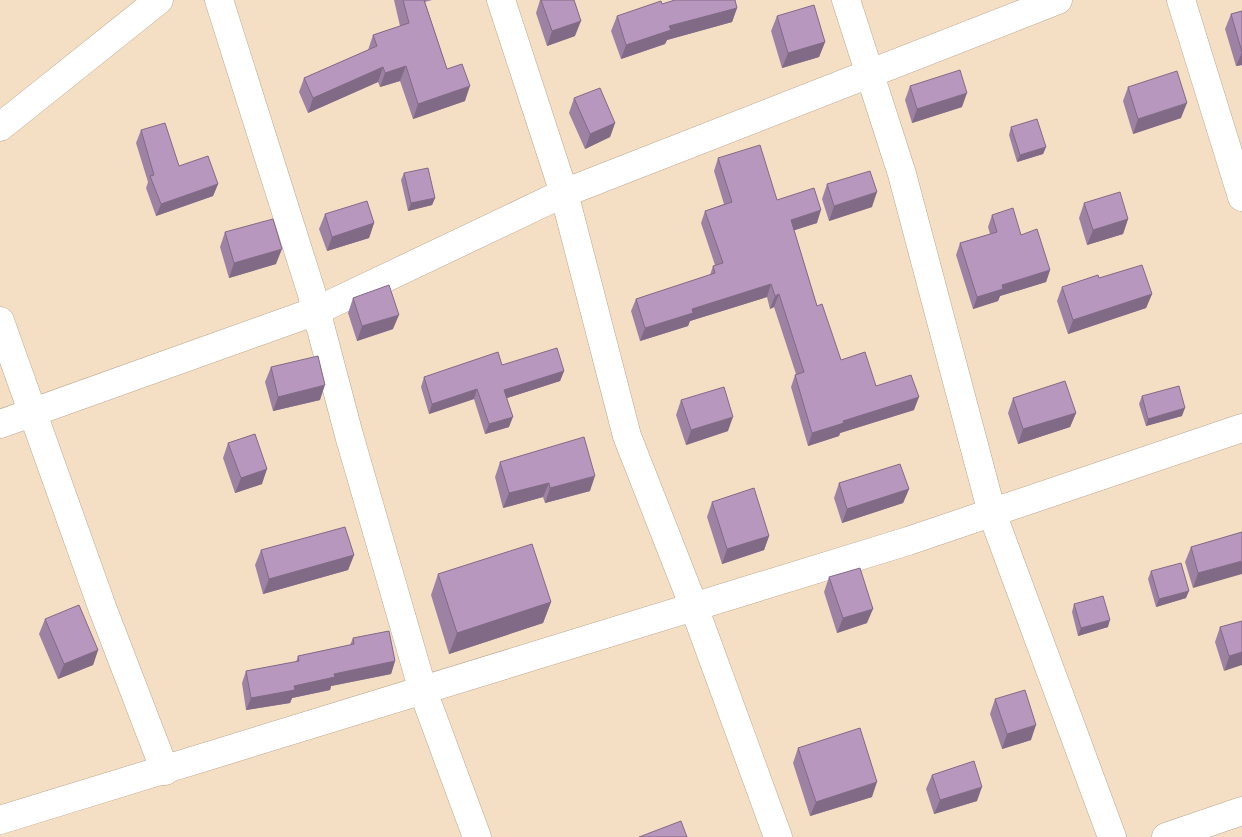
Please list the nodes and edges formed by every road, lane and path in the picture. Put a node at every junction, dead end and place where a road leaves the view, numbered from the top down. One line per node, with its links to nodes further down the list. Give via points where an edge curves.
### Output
1 (160, 0): 8 (street)
2 (219, 0): 11 (street)
3 (501, 0): 9 (street)
4 (846, 0): 7 (street)
5 (1058, 0): 7 (street)
6 (1181, 0): 10 (street)
7 (869, 74): 9 (street); 16 (street, via 902,174)
8 (0, 127)
9 (564, 193): 11 (street); 17 (street, via 627,436)
10 (1242, 197)
11 (316, 310): 13 (street); 18 (street)
12 (0, 321): 13 (street)
13 (34, 412): 14 (street); 19 (street, via 102,607)
14 (0, 424)
15 (1242, 428): 16 (street)
16 (992, 513): 17 (street); 24 (street)
17 (694, 608): 18 (street); 23 (street)
18 (423, 691): 19 (street); 22 (street)
19 (165, 771): 21 (street)
20 (1242, 811): 25 (street)
21 (0, 820)
22 (477, 837)
23 (778, 837)
24 (1112, 837)
25 (1166, 837)

